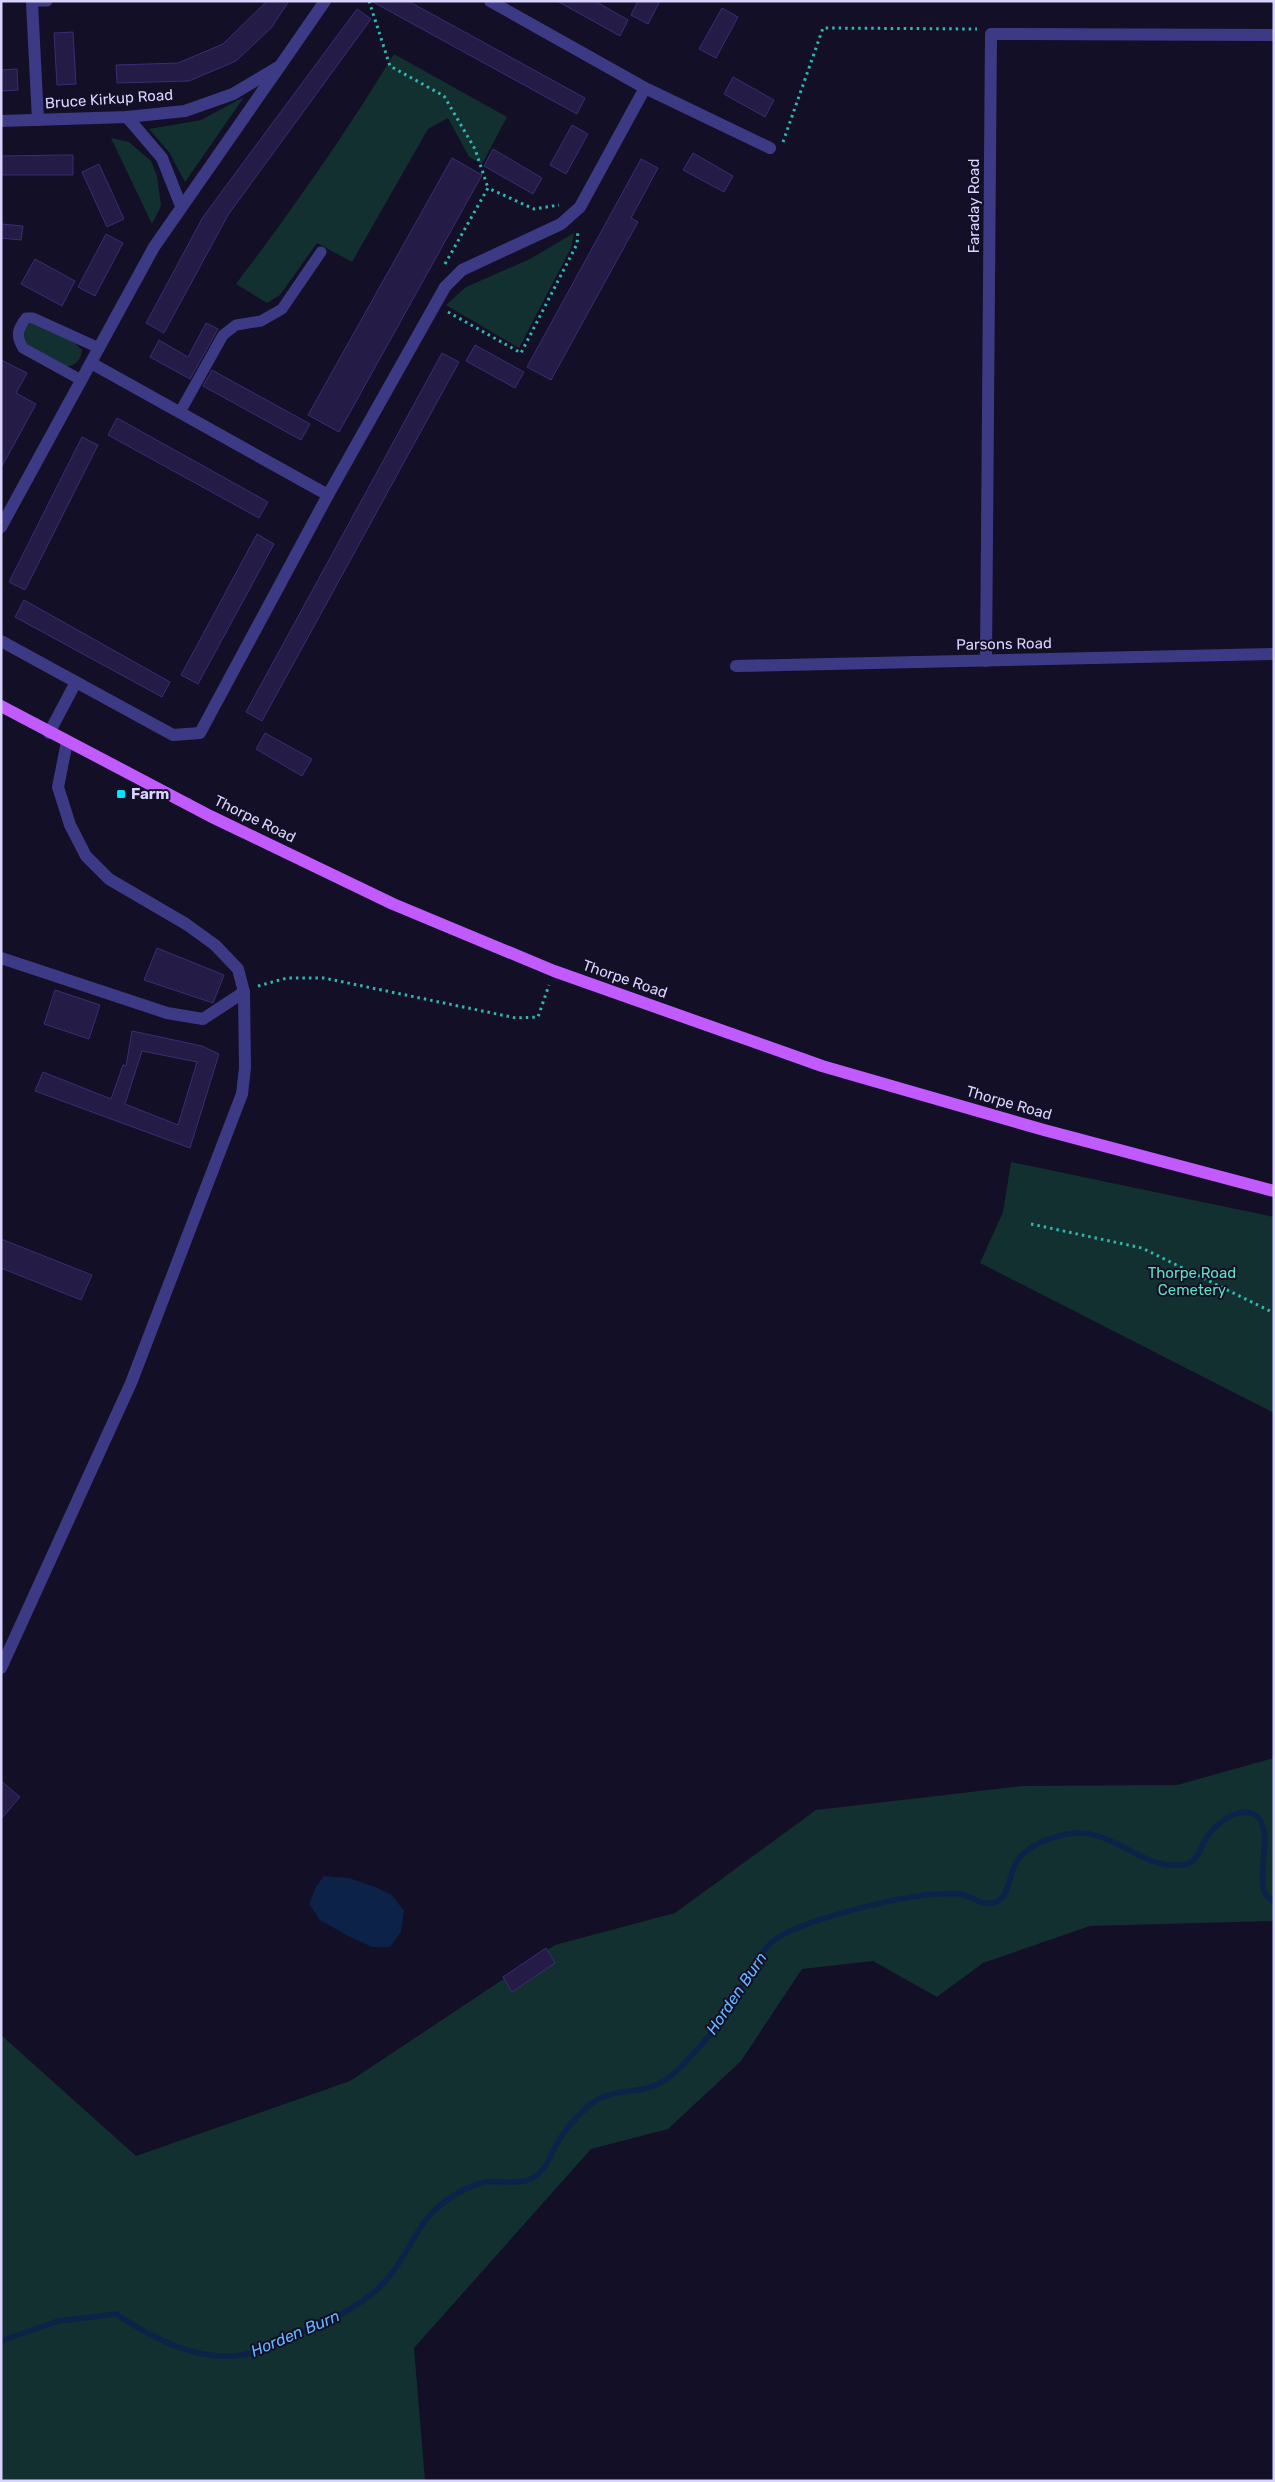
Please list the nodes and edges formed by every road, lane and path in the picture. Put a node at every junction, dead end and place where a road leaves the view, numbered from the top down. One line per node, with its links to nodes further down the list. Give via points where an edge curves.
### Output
1 (47, 1): 5 (lane)
2 (325, 1): 8 (street, Bruce Kirkup Road)
3 (369, 1): 14 (path, via 390,66 444,96 474,149)
4 (490, 1): 9 (street)
5 (32, 2): 11 (street)
6 (992, 34): 7 (street); 13 (path, via 979,29 823,28 781,149); 28 (street, Faraday Road)
7 (1274, 35)
8 (280, 66): 10 (street, Bruce Kirkup Road, via 233,94 185,111); 15 (street)
9 (645, 88): 13 (street); 16 (street)
10 (127, 117): 11 (street, Bruce Kirkup Road); 15 (street, via 162,158)
11 (38, 120): 12 (street, Bruce Kirkup Road)
12 (1, 122)
13 (770, 148)
14 (488, 188): 16 (path, via 534,209 564,204); 18 (path, via 439,274)
15 (181, 206): 20 (street, via 154,247)
16 (580, 207): 18 (street, via 561,224 462,270); 19 (path, via 577,244 521,353)
17 (321, 252): 23 (lane, via 282,310 261,321 236,325 223,335)
18 (445, 287): 19 (street)
19 (434, 304): 24 (street)
20 (99, 348): 21 (street); 22 (lane, via 33,318 26,318 18,330 18,340 24,348)
21 (91, 363): 22 (street); 23 (street)
22 (81, 380): 25 (street)
23 (180, 412): 24 (street)
24 (328, 495): 30 (street, via 200,733 173,735)
25 (1, 527)
26 (1, 641): 30 (street)
27 (1274, 654): 28 (street, Parsons Road)
28 (986, 661): 29 (street, Parsons Road)
29 (736, 666)
30 (76, 682): 32 (street)
31 (1, 706): 32 (main road, Thorpe Road)
32 (49, 733): 33 (main road, Thorpe Road)
33 (67, 742): 35 (main road, Thorpe Road, via 210,816 393,904); 36 (street, via 58,787 70,825 86,856 108,879 186,924 215,945 238,969)
34 (1, 958): 36 (street, via 176,1015 203,1018)
35 (554, 971): 36 (path, via 538,1017 516,1018 324,978 287,978); 37 (main road, Thorpe Road, via 822,1066 1044,1130)
36 (244, 992): 40 (street, via 242,1094 132,1383)
37 (1274, 1191)
38 (1030, 1224): 39 (path, via 1142,1248)
39 (1274, 1314)
40 (1, 1668)

